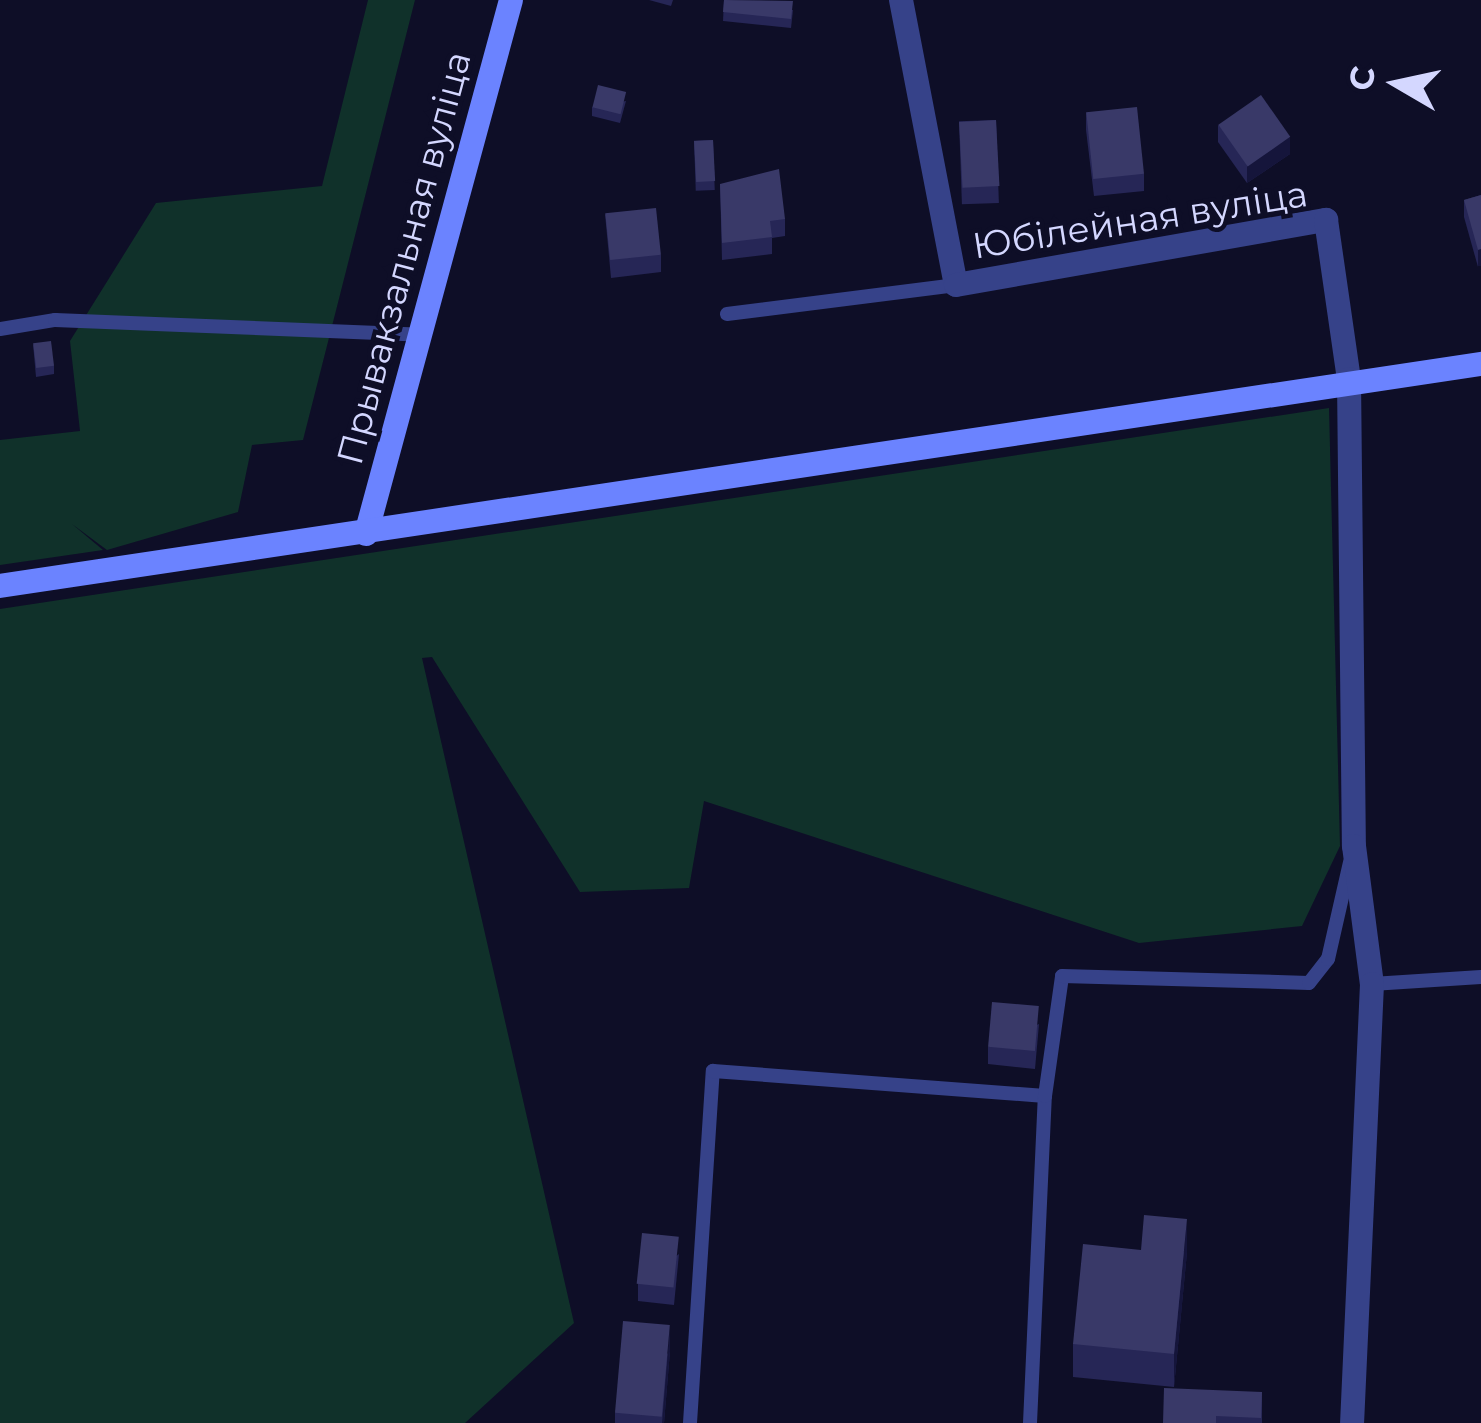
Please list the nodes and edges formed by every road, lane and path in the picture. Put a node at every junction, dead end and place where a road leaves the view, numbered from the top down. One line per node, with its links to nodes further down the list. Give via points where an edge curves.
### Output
1 (511, 0): 6 (main road, Прывакзальная вуліца)
2 (901, 0): 3 (street, Юбілейная вуліца)
3 (956, 285): 4 (lane); 8 (street, Юбілейная вуліца, via 1326,220)
4 (727, 314)
5 (0, 329): 6 (lane, via 56,320)
6 (422, 335): 9 (main road, Прывакзальная вуліца)
7 (1481, 364): 8 (main road)
8 (1349, 379): 9 (main road); 11 (street)
9 (365, 534): 10 (main road)
10 (0, 586)
11 (1354, 846): 13 (street); 14 (lane, via 1328,959 1309,982 1062,976)
12 (1481, 977): 13 (lane)
13 (1372, 984): 17 (street)
14 (1045, 1096): 15 (lane, via 712,1071); 16 (lane)
15 (690, 1423)
16 (1030, 1423)
17 (1352, 1423)

